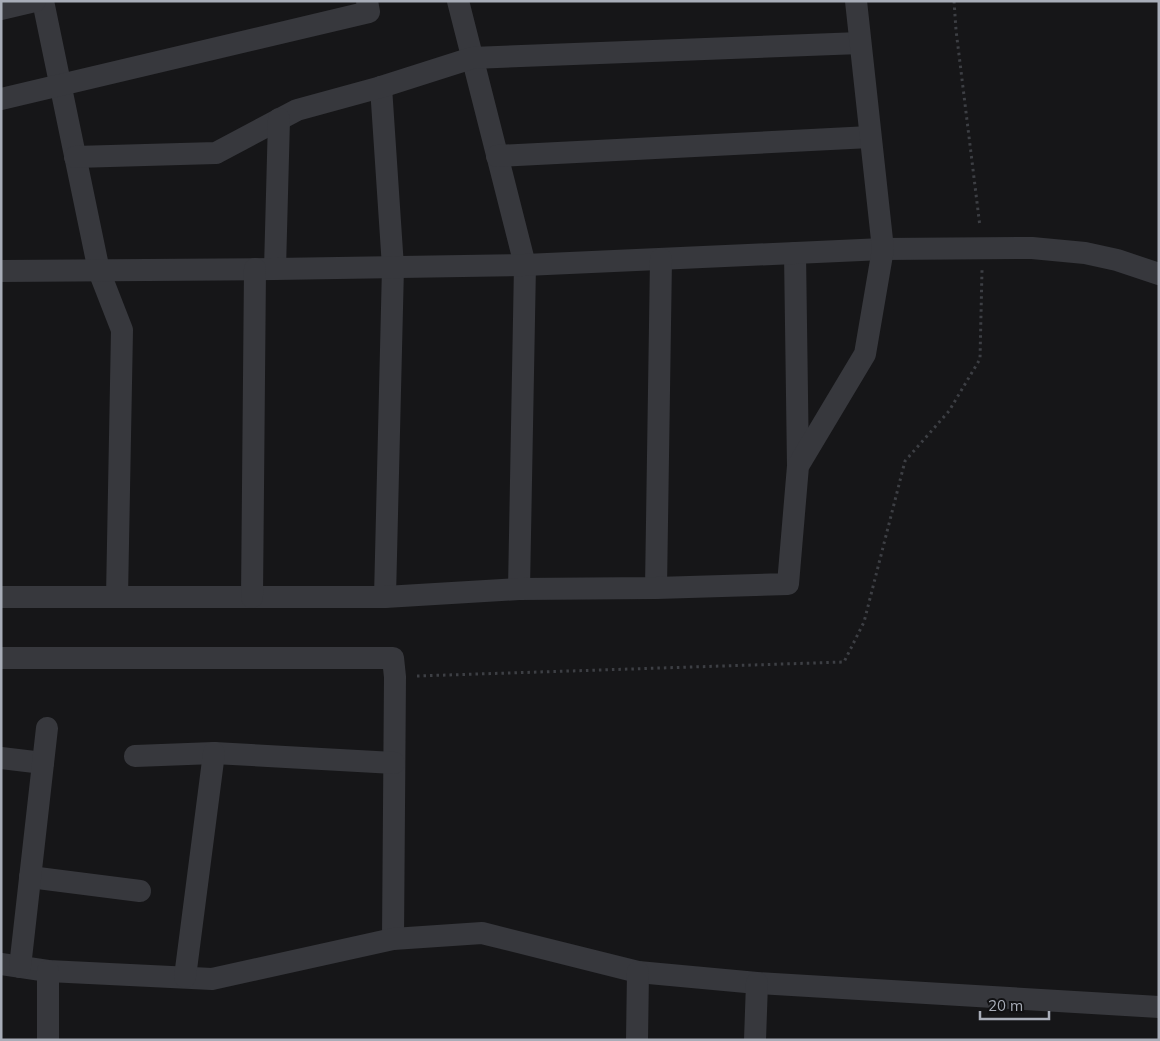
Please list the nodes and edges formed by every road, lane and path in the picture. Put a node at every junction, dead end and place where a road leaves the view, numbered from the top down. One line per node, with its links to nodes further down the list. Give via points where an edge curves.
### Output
1 (34, 1): 6 (street)
2 (44, 1): 14 (street)
3 (367, 1): 10 (street, via 369,12)
4 (458, 1): 8 (street)
5 (856, 1): 7 (street)
6 (1, 9)
7 (860, 43): 8 (street); 12 (street)
8 (472, 58): 9 (street); 13 (street)
9 (381, 87): 11 (street, via 297,110); 19 (street)
10 (1, 99)
11 (279, 119): 14 (street, via 216,153); 20 (street)
12 (870, 136): 13 (street); 15 (street)
13 (497, 156): 18 (street)
14 (75, 157): 22 (street)
15 (883, 249): 16 (street); 23 (street, via 1053,249 1117,260); 24 (street, via 865,354)
16 (795, 253): 17 (street); 24 (street)
17 (661, 259): 18 (street); 25 (street)
18 (525, 265): 19 (street); 26 (street)
19 (394, 267): 20 (street); 30 (street)
20 (265, 269): 22 (street); 29 (street)
21 (1, 271): 22 (street)
22 (99, 271): 28 (street, via 122,330)
23 (1159, 274)
24 (798, 466): 25 (street, via 788,584)
25 (656, 588): 26 (street)
26 (519, 589): 30 (street)
27 (1, 597): 28 (street)
28 (117, 597): 29 (street)
29 (252, 597): 30 (street)
30 (385, 597)
31 (1, 658): 37 (street, via 392,658 395,677)
32 (47, 728): 36 (street)
33 (214, 752): 34 (street); 37 (street); 44 (street)
34 (135, 756)
35 (1, 758): 36 (street)
36 (43, 763): 38 (street)
37 (394, 763): 40 (street)
38 (30, 877): 39 (street); 41 (street)
39 (140, 891)
40 (392, 939): 43 (street, via 482,933); 44 (street, via 212,978)
41 (11, 966): 42 (street)
42 (48, 971): 44 (street); 47 (street)
43 (638, 972): 45 (street); 48 (street)
44 (185, 977)
45 (757, 983): 46 (street); 49 (street)
46 (1159, 1006)
47 (48, 1040)
48 (637, 1040)
49 (755, 1040)

